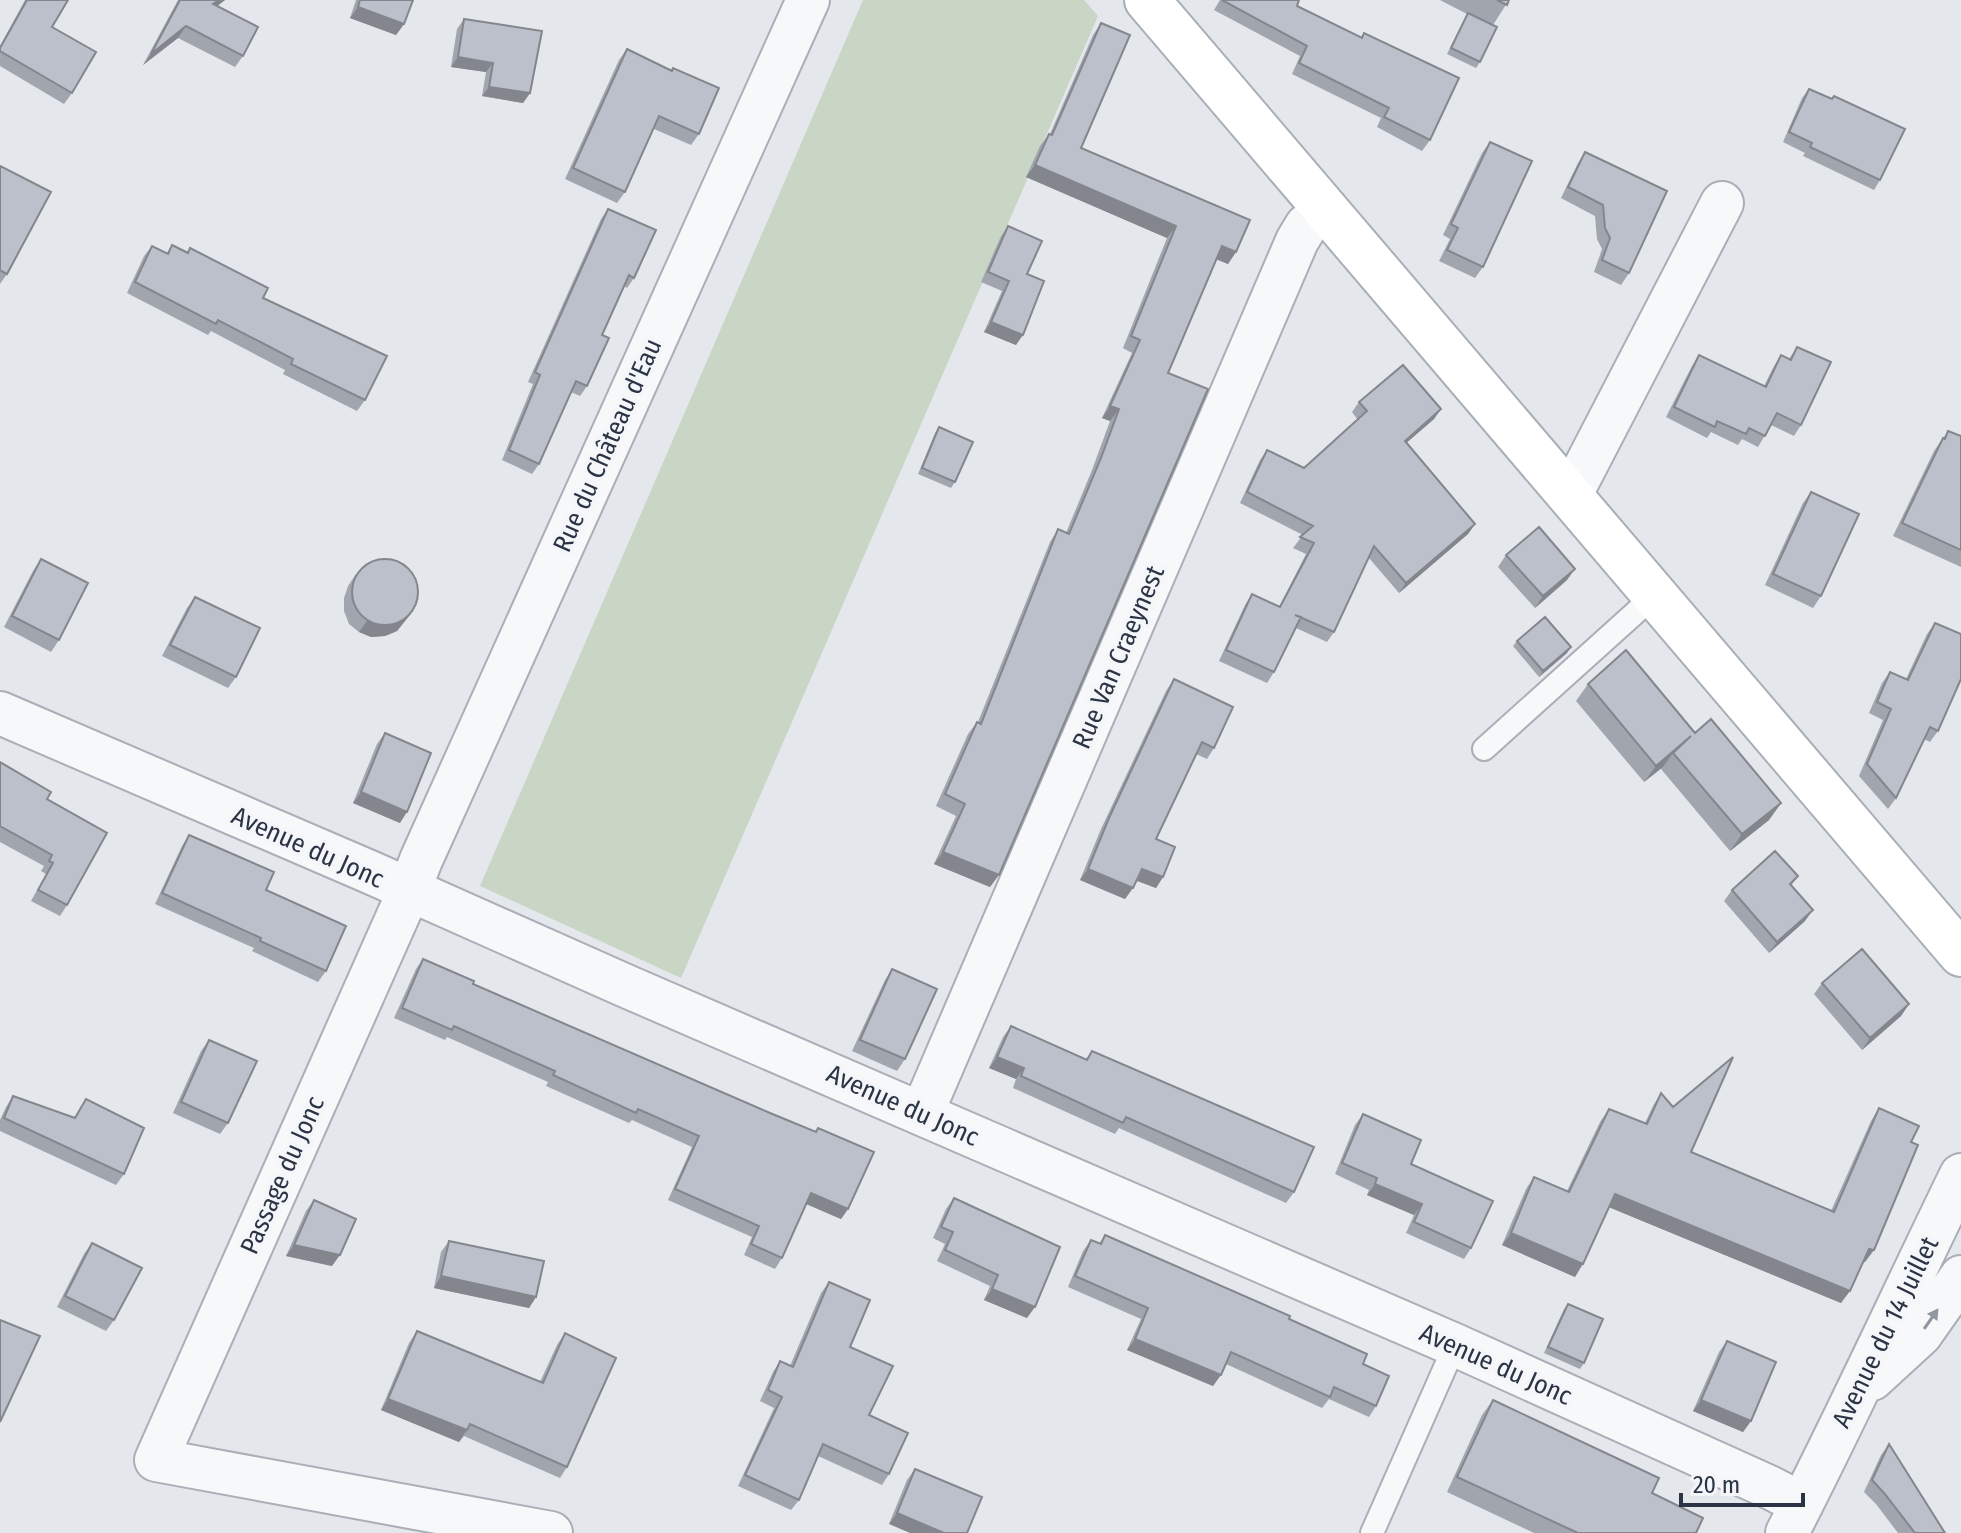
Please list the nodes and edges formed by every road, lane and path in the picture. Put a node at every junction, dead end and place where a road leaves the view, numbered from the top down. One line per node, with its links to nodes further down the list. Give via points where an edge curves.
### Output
1 (808, 0): 9 (street, Rue du Château d'Eau)
2 (1147, 0): 4 (main road)
3 (1722, 203): 5 (street)
4 (1326, 209): 5 (main road); 11 (street, Rue Van Craeynest, via 1297,241)
5 (1570, 496): 6 (main road)
6 (1655, 595): 8 (lane); 10 (main road)
7 (0, 713): 9 (street, Avenue du Jonc)
8 (1484, 749)
9 (409, 891): 11 (street, Avenue du Jonc); 17 (street, Passage du Jonc, via 156,1460)
10 (1961, 954)
11 (922, 1113): 14 (street, Avenue du Jonc)
12 (1961, 1175): 15 (street, Avenue du 14 Juillet)
13 (1961, 1277): 15 (street, one-way to 13, via 1921,1334)
14 (1455, 1345): 16 (street, Avenue du Jonc, via 1769,1487); 18 (lane)
15 (1857, 1394): 16 (street, Avenue du 14 Juillet)
16 (1794, 1518)
17 (551, 1533)
18 (1372, 1533)

